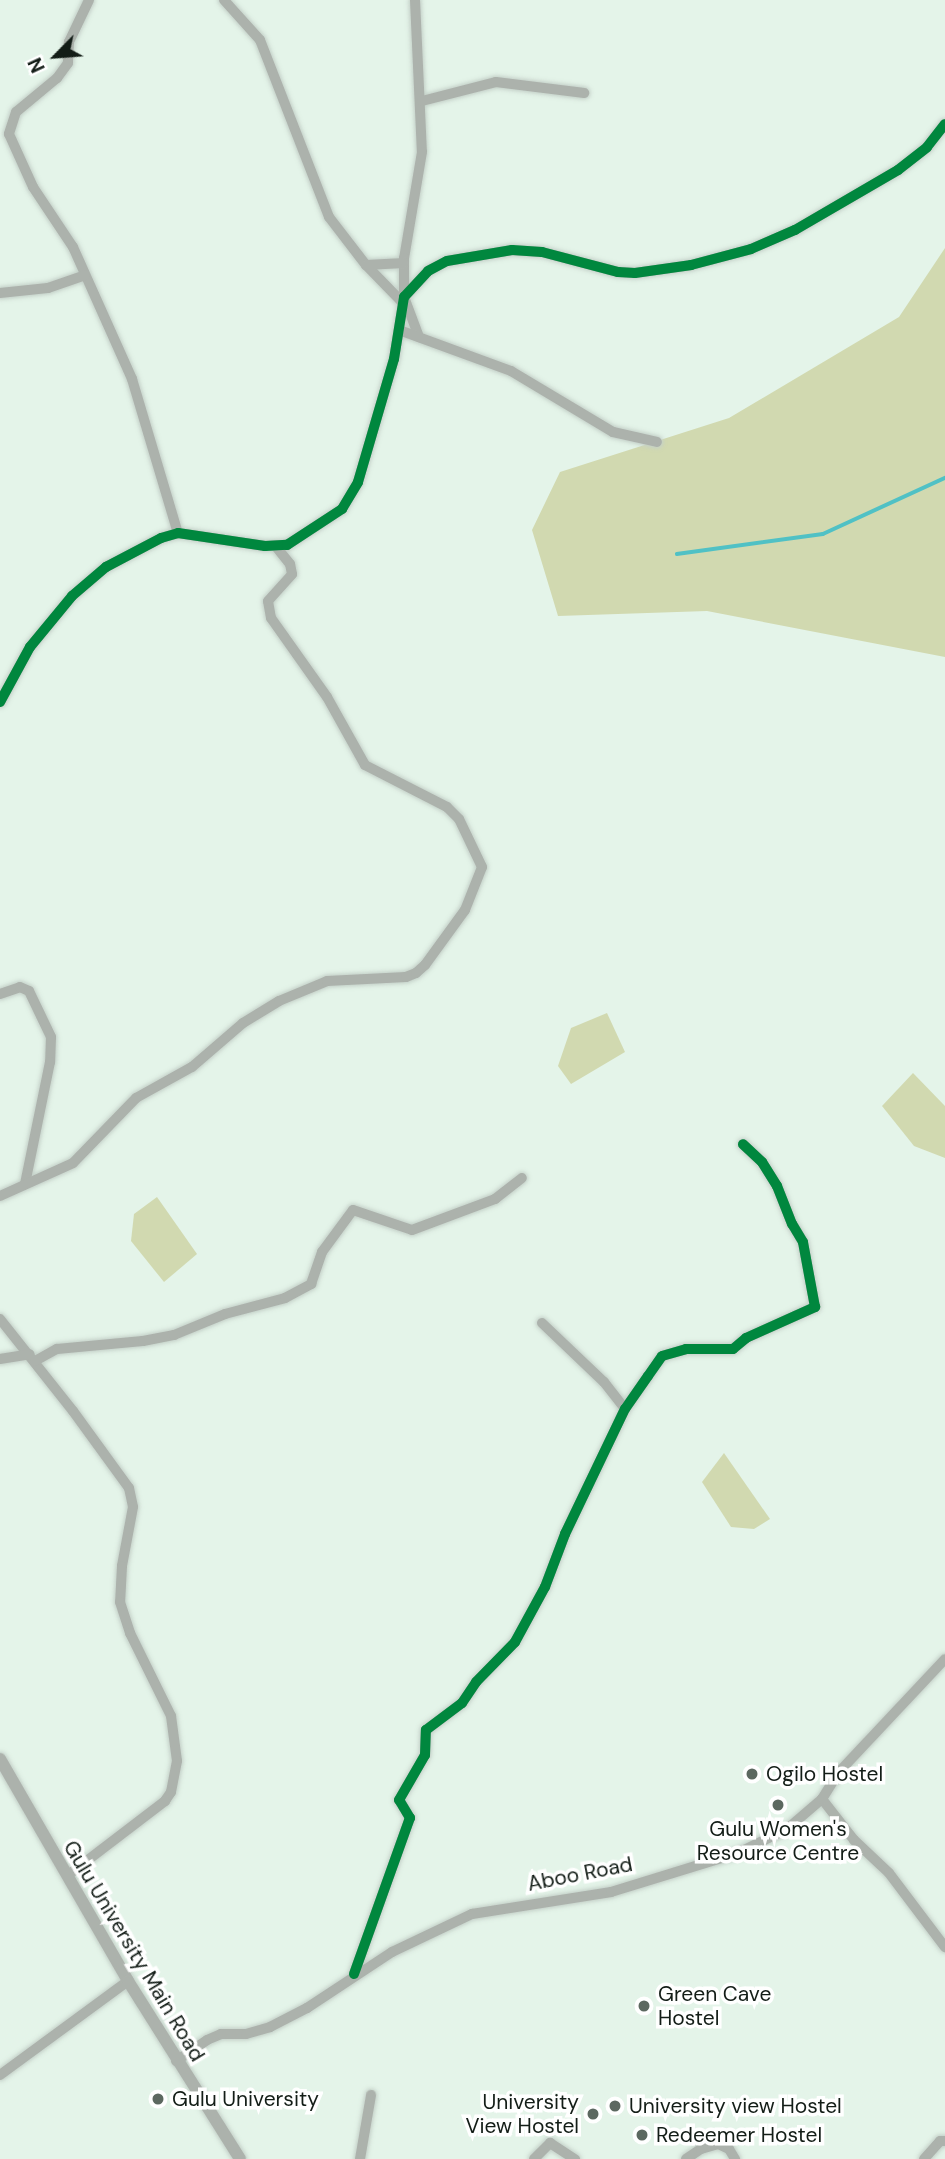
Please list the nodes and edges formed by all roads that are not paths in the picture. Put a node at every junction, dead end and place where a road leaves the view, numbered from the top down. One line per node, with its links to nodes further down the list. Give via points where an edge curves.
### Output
1 (89, 0): 9 (street, via 69,42 68,63 16,112 9,134 33,187 64,229)
2 (224, 0): 8 (street, via 260,40 329,217)
3 (415, 0): 5 (street)
4 (584, 93): 5 (street, via 496,82)
5 (422, 101): 7 (street, via 422,152)
6 (945, 124): 11 (street, via 927,147 898,170 795,230 751,249 691,265 635,272 618,272 542,252 502,251 447,261 428,271)
7 (404, 263): 8 (street); 11 (street)
8 (366, 265): 11 (street)
9 (85, 275): 10 (street, via 48,288); 15 (street, via 132,379)
10 (0, 293)
11 (403, 300): 12 (street); 13 (street)
12 (399, 330): 13 (street); 16 (street, via 352,494 328,520)
13 (419, 337): 14 (street, via 511,372 613,432)
14 (657, 442)
15 (178, 533): 16 (street); 17 (street, via 106,568 72,596 30,647)
16 (276, 547): 21 (street, via 292,573 268,601 271,618 315,679 365,765 455,813 481,862 480,874 465,910 416,973 327,981 279,1001 243,1023 192,1067 136,1098 73,1163)
17 (0, 702)
18 (0, 994): 21 (street, via 20,987 29,991 51,1037)
19 (743, 1144): 27 (street, via 777,1186 803,1242 815,1307 733,1349 686,1349 662,1356)
20 (522, 1178): 25 (street, via 495,1199 412,1230 353,1210 322,1252 311,1284 285,1298 225,1314 174,1335 57,1349)
21 (25, 1184): 22 (street)
22 (0, 1196)
23 (0, 1319): 25 (street)
24 (542, 1323): 27 (street, via 604,1381)
25 (32, 1357): 26 (street); 31 (street, via 108,1456 133,1498 120,1602 130,1633 171,1716 177,1761 165,1801)
26 (0, 1359)
27 (625, 1409): 33 (street, via 545,1587 515,1642 462,1703 426,1730 425,1755 400,1800 410,1818)
28 (945, 1658): 30 (street, Aboo Road, via 838,1773)
29 (0, 1759): 31 (street, Gulu University Main Road)
30 (822, 1799): 32 (street, via 889,1873); 33 (street, Aboo Road, via 787,1829 738,1853 611,1892 472,1914)
31 (67, 1876): 34 (street, Gulu University Main Road)
32 (945, 1948)
33 (354, 1974): 35 (street, Aboo Road, via 307,2008 270,2027 207,2040)
34 (128, 1981): 35 (street, Gulu University Main Road); 36 (street)
35 (176, 2061): 39 (street, Gulu University Main Road)
36 (0, 2075)
37 (371, 2095): 40 (street)
38 (945, 2141): 45 (street)
39 (240, 2159)
40 (360, 2159)
41 (534, 2159): 42 (street, via 551,2143)
42 (575, 2159)
43 (687, 2159): 44 (street, via 718,2144 729,2149)
44 (735, 2159)
45 (923, 2159)

